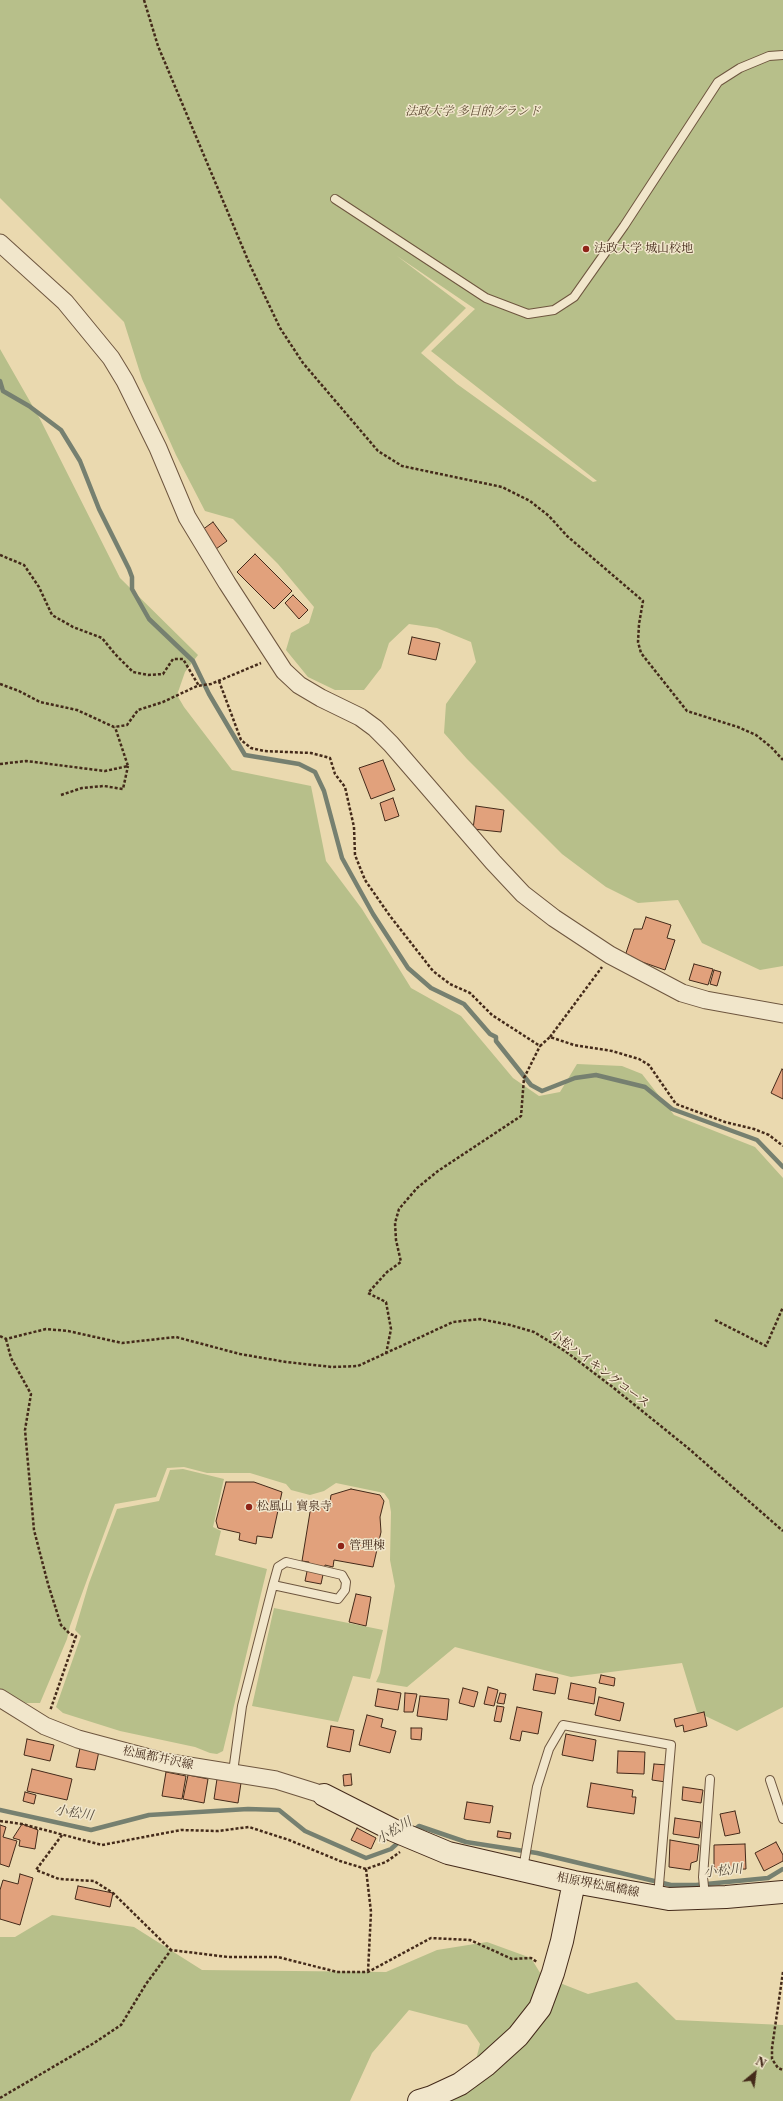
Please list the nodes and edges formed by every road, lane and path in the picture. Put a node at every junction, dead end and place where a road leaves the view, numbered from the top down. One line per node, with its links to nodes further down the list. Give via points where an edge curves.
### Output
1 (144, 0): 11 (path, via 158,46 250,265 280,328 303,363 378,451 402,466 502,487 545,512 567,536 643,601 638,624 641,653 687,711 756,735 772,747)
2 (783, 55): 3 (lane, via 769,56 740,68 718,82 624,226 574,297 554,310 528,314 486,298)
3 (335, 199)
4 (0, 243): 6 (street, via 65,302 111,358 158,448 187,517)
5 (0, 555): 9 (path, via 24,565 39,587 52,615 102,638 133,672 163,674 174,659 183,659)
6 (274, 657): 7 (path); 15 (street, via 284,671 299,684 360,717 375,728 523,894)
7 (219, 681): 9 (path); 18 (path, via 241,740 251,748 311,753 330,758 335,774 345,787 354,827 355,856 365,880 390,916 433,971 450,984 470,993 492,1015)
8 (0, 684): 10 (path, via 40,702 77,710)
9 (198, 686): 10 (path, via 138,710 127,725)
10 (114, 727): 13 (path)
11 (783, 760)
12 (0, 764): 13 (path, via 26,761 105,771)
13 (128, 766): 14 (path, via 123,789 104,786 82,788)
14 (61, 795)
15 (610, 955): 16 (street, via 682,993); 17 (path)
16 (783, 1014)
17 (550, 1037): 18 (path); 19 (path, via 639,1060 649,1065 676,1104 725,1122 754,1129 769,1135)
18 (540, 1046): 24 (path, via 524,1078 521,1116 438,1171 417,1188 399,1209 395,1223 401,1262 368,1293 386,1302 391,1329)
19 (783, 1146)
20 (783, 1307): 21 (path, via 766,1346)
21 (715, 1320)
22 (0, 1336): 23 (path)
23 (6, 1339): 24 (path, 小松ハイキングコース, via 46,1329 68,1331 122,1343 176,1337 240,1354 332,1367 358,1366); 28 (path, via 11,1358 31,1394 25,1430 34,1530 61,1625 76,1636)
24 (386, 1354): 25 (path, 小松ハイキングコース, via 453,1322 480,1319 534,1332 565,1351 610,1385 688,1448)
25 (783, 1531)
26 (273, 1585): 26 (lane, via 338,1599 345,1590 346,1582 342,1575 286,1562 278,1567); 29 (lane, via 242,1706)
27 (0, 1698): 28 (street, 松風都井沢線)
28 (45, 1726): 29 (street, 松風都井沢線, via 78,1739 164,1762)
29 (233, 1772): 32 (street, 松風都井沢線, via 276,1780)
30 (710, 1779): 42 (lane, via 703,1877)
31 (770, 1780): 33 (lane)
32 (324, 1796): 36 (street, 相原堺松風橋線)
33 (783, 1819)
34 (0, 1821): 35 (path)
35 (62, 1835): 38 (path, via 102,1845 181,1830 218,1832 249,1827); 43 (path, via 36,1870 60,1879 94,1881 113,1893)
36 (417, 1841): 37 (street, 相原堺松風橋線, via 468,1859); 38 (path, via 386,1862)
37 (524, 1864): 39 (street, 相原堺松風橋線); 40 (lane, via 537,1787 547,1755 563,1725 671,1745)
38 (366, 1869): 44 (path, via 371,1912)
39 (574, 1882): 40 (street, 相原堺松風橋線); 46 (street)
40 (658, 1891): 42 (street, 相原堺松風橋線, via 669,1899)
41 (783, 1892): 42 (street, 相原堺松風橋線)
42 (705, 1893)
43 (171, 1950): 44 (path, via 228,1957 278,1957 337,1972); 48 (path, via 121,2025)
44 (368, 1972): 46 (path, via 431,1938 470,1940 512,1960 531,1958)
45 (783, 1972): 47 (path, via 772,2048 772,2059 778,2068)
46 (553, 1973): 49 (street, via 540,2008 518,2036 460,2084)
47 (783, 2070)
48 (0, 2098)
49 (419, 2101)

